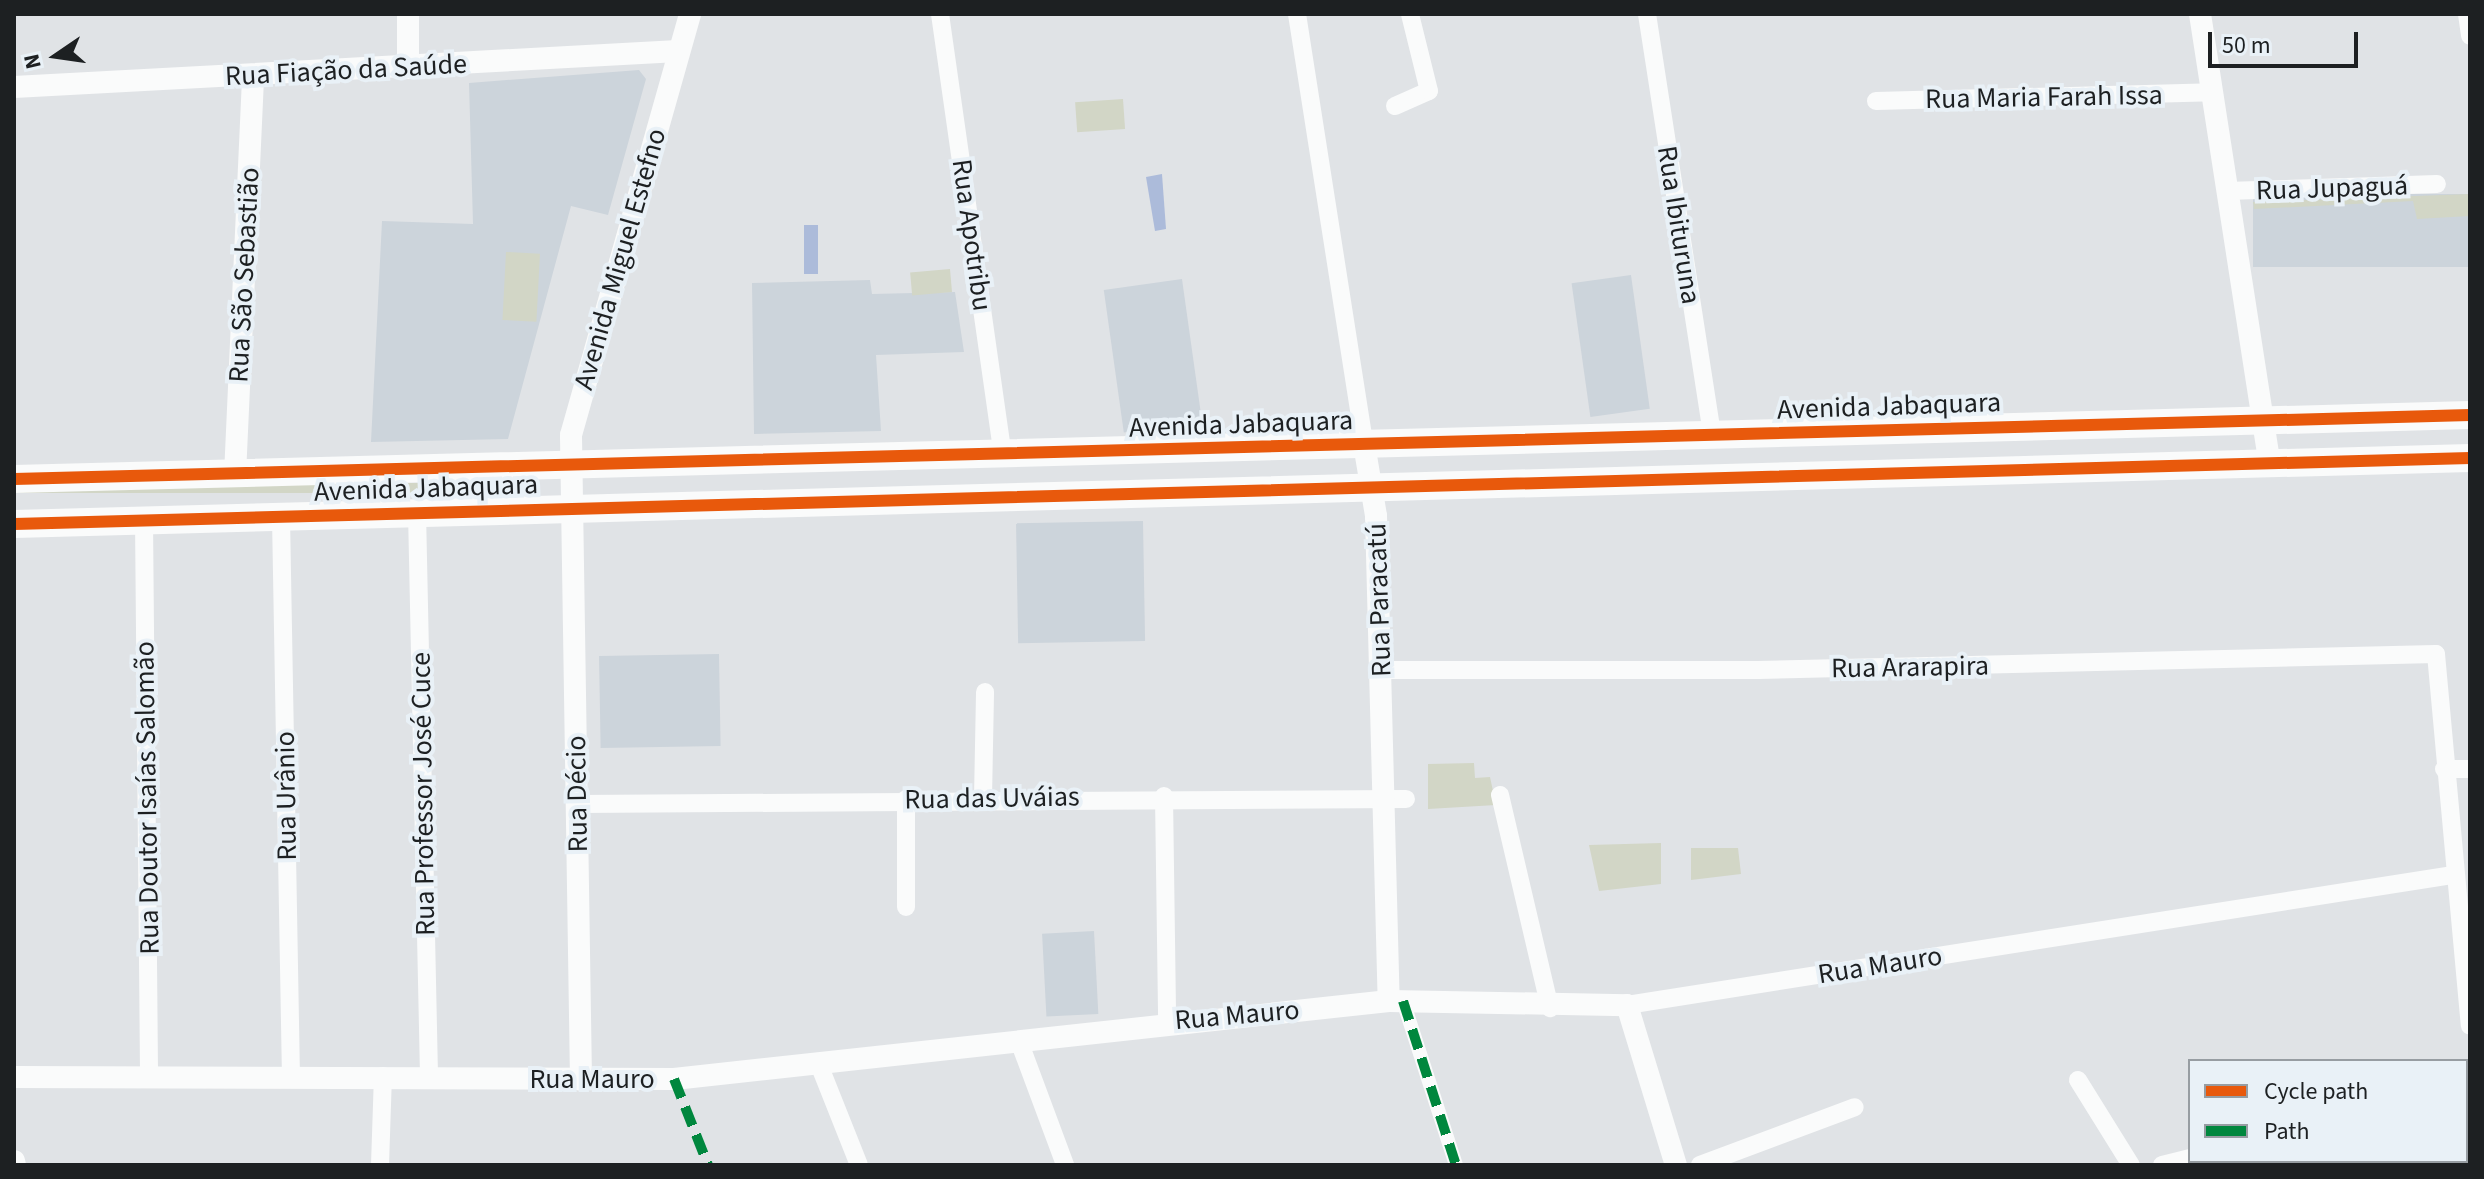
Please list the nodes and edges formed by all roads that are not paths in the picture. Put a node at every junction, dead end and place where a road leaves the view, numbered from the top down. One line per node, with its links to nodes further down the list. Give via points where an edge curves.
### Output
1 (408, 14): 11 (street)
2 (690, 14): 10 (street, Avenida Miguel Estefno)
3 (940, 14): 23 (street, Rua Apotribu)
4 (1297, 14): 22 (street, Rua Paracatú)
5 (1410, 14): 16 (street, via 1429,91)
6 (1647, 14): 21 (street, Rua Ibituruna)
7 (2200, 14): 14 (street)
8 (2467, 14): 9 (street)
9 (2470, 36)
10 (678, 51): 11 (street, Rua Fiação da Saúde); 26 (street, Avenida Miguel Estefno, via 571,435)
11 (408, 68): 12 (street, Rua Fiação da Saúde)
12 (253, 75): 13 (street, Rua Fiação da Saúde); 27 (street, Rua São Sebastião)
13 (14, 87)
14 (2212, 92): 15 (street, Rua Maria Farah Issa); 18 (street)
15 (1876, 101)
16 (1395, 106)
17 (2437, 184): 18 (street, Rua Jupaguá)
18 (2227, 191): 20 (street)
19 (2470, 415): 20 (main road, Avenida Jabaquara)
20 (2262, 419): 21 (main road, Avenida Jabaquara); 25 (street)
21 (1712, 436): 22 (main road, Avenida Jabaquara)
22 (1364, 444): 23 (main road, Avenida Jabaquara); 29 (street, Rua Paracatú)
23 (1003, 455): 26 (main road, Avenida Jabaquara)
24 (2470, 458): 25 (main road, Avenida Jabaquara)
25 (2269, 462): 29 (main road, Avenida Jabaquara)
26 (571, 465): 27 (main road, Avenida Jabaquara); 30 (street, Avenida Miguel Estefno)
27 (235, 475): 28 (main road, Avenida Jabaquara)
28 (14, 479)
29 (1373, 486): 30 (main road, Avenida Jabaquara); 35 (street, Rua Paracatú)
30 (571, 508): 31 (main road, Avenida Jabaquara); 44 (street, Rua Décio)
31 (417, 512): 32 (main road, Avenida Jabaquara); 57 (street, Rua Professor José Cuce)
32 (281, 517): 33 (main road, Avenida Jabaquara); 55 (street, Rua Urânio)
33 (144, 520): 34 (main road, Avenida Jabaquara); 54 (street, Rua Doutor Isaías Salomão)
34 (14, 524)
35 (1382, 670): 37 (street, Rua Ararapira, via 1758,670 2437,654); 43 (street, Rua Paracatú)
36 (985, 692): 41 (street)
37 (2444, 769): 38 (street); 45 (street)
38 (2470, 769)
39 (1500, 795): 49 (street)
40 (1164, 796): 41 (street, Rua das Uváias); 43 (street, Rua das Uváias); 50 (street)
41 (983, 798): 42 (street, Rua das Uváias)
42 (906, 799): 44 (street, Rua das Uváias); 46 (street)
43 (1395, 799): 47 (street, Rua Paracatú)
44 (578, 804): 59 (street, Rua Décio)
45 (2452, 875): 48 (street, Rua Mauro); 51 (street)
46 (906, 907)
47 (1396, 1001): 49 (street, Rua Mauro); 50 (street, Rua Mauro); 66 (street)
48 (1627, 1005): 49 (street, Rua Mauro); 67 (street)
49 (1550, 1008)
50 (1167, 1022): 52 (street, Rua Mauro)
51 (2470, 1025)
52 (1019, 1041): 53 (street, Rua Mauro); 65 (street)
53 (820, 1067): 59 (street, Rua Mauro); 64 (street)
54 (149, 1076): 55 (street, Rua Mauro); 58 (street, Rua Mauro)
55 (291, 1076): 56 (street, Rua Mauro)
56 (383, 1076): 57 (street, Rua Mauro); 63 (street)
57 (429, 1076): 59 (street, Rua Mauro)
58 (14, 1077)
59 (581, 1080)
60 (2078, 1080): 69 (street)
61 (1855, 1107): 68 (street)
62 (2188, 1158): 70 (street)
63 (380, 1165)
64 (859, 1165)
65 (1065, 1165)
66 (1456, 1165)
67 (1676, 1165)
68 (1700, 1165)
69 (2131, 1165)
70 (2162, 1165)

